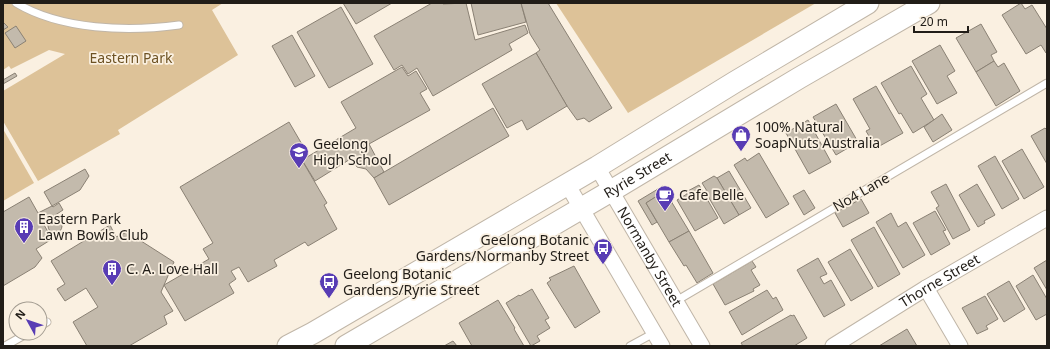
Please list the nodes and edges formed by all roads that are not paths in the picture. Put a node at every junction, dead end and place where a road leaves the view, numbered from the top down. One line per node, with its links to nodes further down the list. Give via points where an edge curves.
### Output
1 (16, 3): 4 (lane, via 40,15 86,26 138,29)
2 (868, 3): 6 (main road, Ryrie Street)
3 (929, 3): 8 (main road, Ryrie Street, via 799,78)
4 (179, 25)
5 (1047, 83): 12 (lane, No4 Lane)
6 (597, 167): 7 (main road, Ryrie Street); 8 (street, Normanby Street)
7 (567, 184): 9 (street); 14 (main road, Ryrie Street)
8 (612, 192): 9 (main road, Ryrie Street); 12 (street, Normanby Street)
9 (582, 209): 13 (street); 18 (main road, Ryrie Street)
10 (1047, 218): 11 (street, Thorne Street)
11 (926, 288): 22 (street, Thorne Street); 23 (street)
12 (676, 301): 21 (street, Normanby Street)
13 (654, 332): 19 (lane); 20 (street)
14 (317, 340): 17 (main road, Ryrie Street)
15 (14, 341): 16 (lane)
16 (5, 346)
17 (288, 346)
18 (346, 346)
19 (630, 346)
20 (662, 346)
21 (702, 346)
22 (833, 346)
23 (960, 346)

